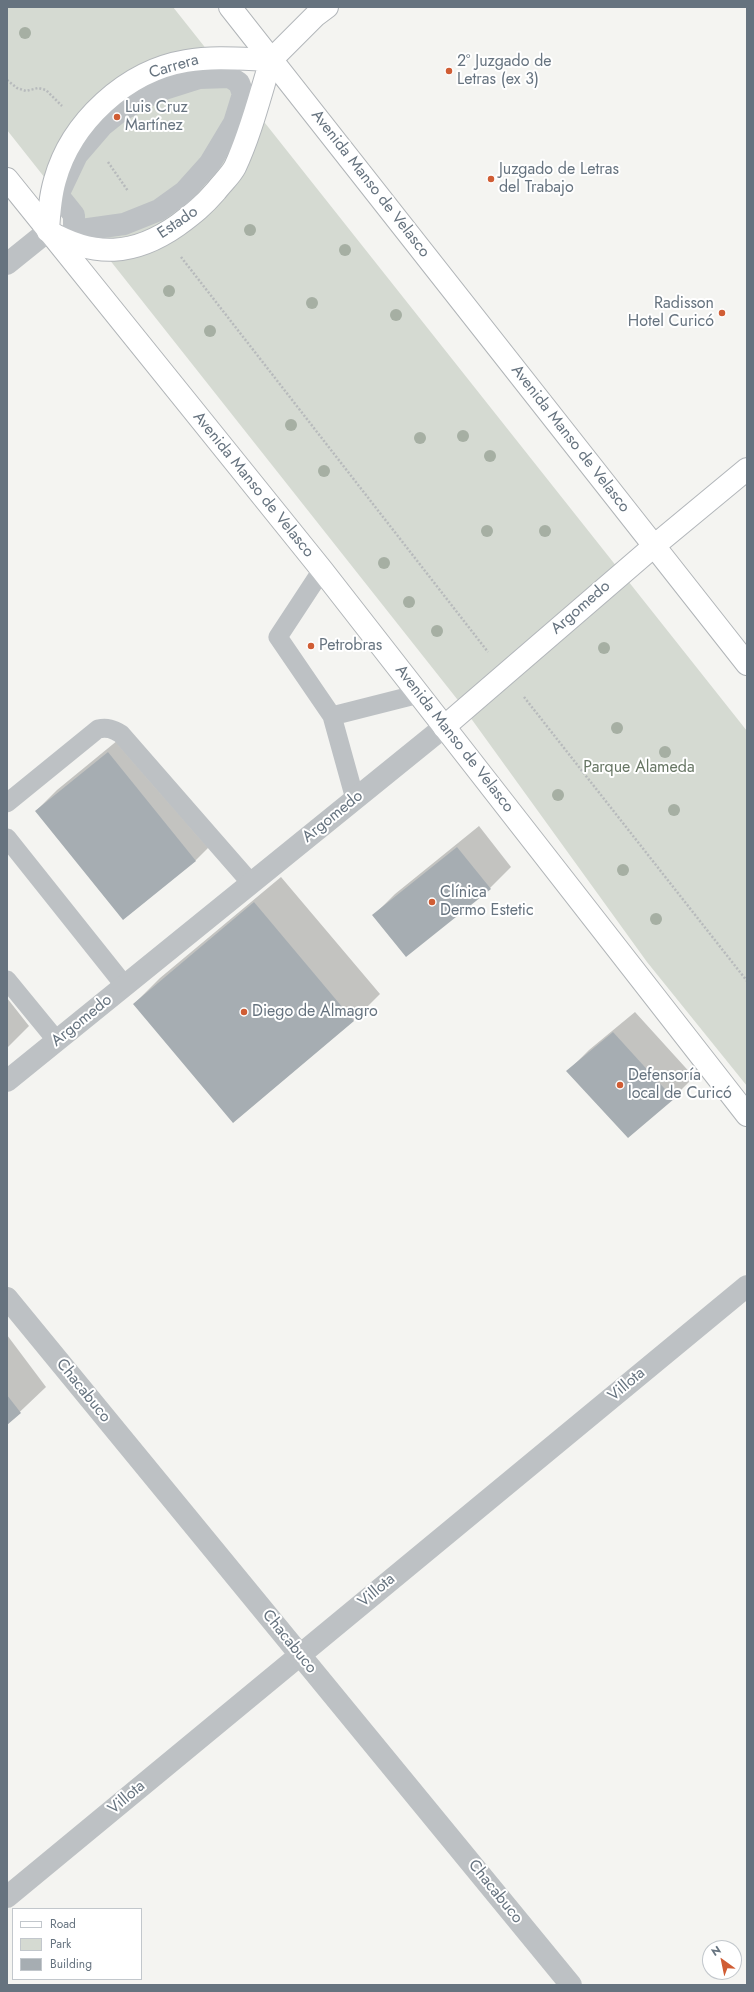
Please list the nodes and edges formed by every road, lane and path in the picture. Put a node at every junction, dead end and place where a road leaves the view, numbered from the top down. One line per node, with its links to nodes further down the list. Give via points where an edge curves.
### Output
1 (230, 7): 3 (main road, Avenida Manso de Velasco)
2 (327, 7): 3 (main road)
3 (271, 60): 5 (main road, Carrera, via 204,58 166,66 142,76 120,90 100,107); 9 (main road, Estado, via 253,120 234,168 202,208); 12 (main road, Avenida Manso de Velasco)
4 (7, 80): 5 (path, via 26,91 38,88 46,90)
5 (86, 133): 7 (path, via 126,189 143,203); 7 (street, via 58,195 74,215 74,231 124,224); 7 (street, via 102,126 122,110 158,91 199,78 230,77 239,83 242,94 234,123 210,163 184,192 160,210); 8 (main road, Carrera, via 67,151 55,180 49,205)
6 (7, 179): 8 (main road, Avenida Manso de Velasco)
7 (150, 213)
8 (48, 231): 9 (main road, Estado, via 64,241 83,248 102,250 124,249 145,244); 10 (street); 13 (main road, Avenida Manso de Velasco)
9 (165, 234): 15 (path, via 188,267)
10 (7, 264)
11 (747, 469): 12 (main road, Argomedo)
12 (654, 546): 14 (main road, Avenida Manso de Velasco); 15 (main road, Argomedo)
13 (322, 570): 16 (main road, Avenida Manso de Velasco); 17 (lane, via 278,637)
14 (747, 664)
15 (506, 674): 18 (main road, Argomedo); 24 (path)
16 (419, 694): 17 (lane); 18 (main road, Avenida Manso de Velasco)
17 (332, 716): 19 (lane)
18 (444, 727): 19 (street, Argomedo); 28 (main road, Avenida Manso de Velasco)
19 (355, 799): 22 (street, Argomedo)
20 (7, 803): 22 (lane, via 98,729 112,729 120,734)
21 (7, 838): 25 (lane)
22 (251, 883): 25 (street, Argomedo)
23 (7, 980): 26 (lane)
24 (747, 981)
25 (125, 986): 26 (street, Argomedo)
26 (57, 1041): 27 (street, Argomedo)
27 (7, 1081)
28 (747, 1115)
29 (747, 1286): 31 (street, Villota)
30 (7, 1298): 31 (street, Chacabuco)
31 (300, 1655): 32 (street, Villota); 33 (street, Chacabuco)
32 (7, 1897)
33 (571, 1985)

